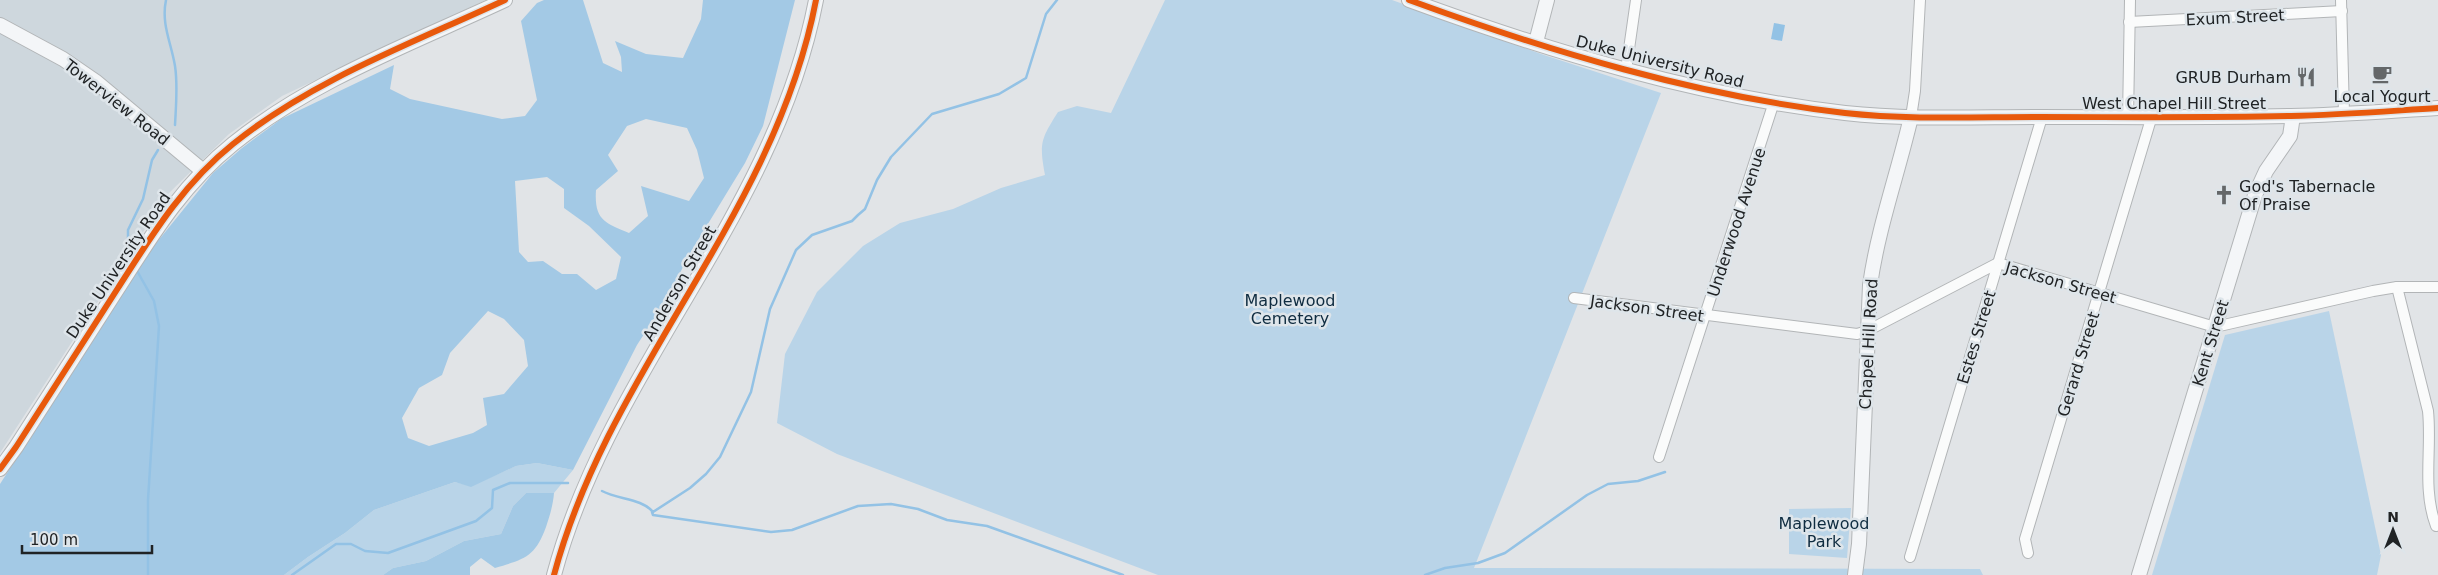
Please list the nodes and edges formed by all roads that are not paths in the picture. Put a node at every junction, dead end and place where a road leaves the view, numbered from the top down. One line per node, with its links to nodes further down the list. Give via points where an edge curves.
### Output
1 (505, 0): 9 (street, Duke University Road)
2 (816, 0): 37 (street, Anderson Street, via 804,49 766,154 741,204 619,414 588,480)
3 (1409, 0): 13 (street, Duke University Road)
4 (1547, 0): 13 (street)
5 (1636, 0): 14 (street)
6 (1920, 0): 19 (street, via 1916,91)
7 (2130, 0): 11 (street)
8 (2341, 0): 10 (street)
9 (489, 3): 23 (street, Duke University Road, via 285,106 232,144)
10 (2342, 11): 11 (street, Exum Street); 17 (street)
11 (2129, 22): 21 (street)
12 (0, 24): 23 (street, Towerview Road, via 95,81)
13 (1536, 42): 14 (street, Duke University Road)
14 (1626, 70): 15 (street, Duke University Road)
15 (1774, 102): 19 (street, Duke University Road, via 1846,113); 29 (street, Underwood Avenue)
16 (2438, 108): 17 (street, West Chapel Hill Street)
17 (2344, 114): 18 (street, West Chapel Hill Street)
18 (2293, 116): 22 (street, West Chapel Hill Street); 30 (street, Kent Street, via 2290,136 2266,171 2255,195)
19 (1911, 117): 20 (street, West Chapel Hill Street); 31 (street, Chapel Hill Road, via 1872,268)
20 (2042, 117): 21 (street, West Chapel Hill Street); 24 (street, Estes Street)
21 (2128, 119): 22 (street, West Chapel Hill Street)
22 (2152, 119): 27 (street, Gerard Street)
23 (204, 171): 33 (street, Duke University Road, via 171,206)
24 (1998, 263): 27 (street, Jackson Street); 31 (street, Jackson Street); 36 (street, Estes Street)
25 (2397, 287): 26 (street, Jackson Street); 30 (street, Jackson Street); 34 (street, via 2428,411 2429,508)
26 (2438, 287)
27 (2100, 294): 30 (street, Jackson Street); 35 (street, Gerard Street, via 2025,539)
28 (1574, 298): 29 (street, Jackson Street)
29 (1706, 316): 31 (street, Jackson Street, via 1857,334); 32 (street, Underwood Avenue)
30 (2215, 327): 39 (street, Kent Street)
31 (1867, 332): 38 (street, Chapel Hill Road)
32 (1658, 456)
33 (0, 469)
34 (2436, 526)
35 (2028, 553)
36 (1910, 557)
37 (554, 575)
38 (1855, 575)
39 (2139, 575)

